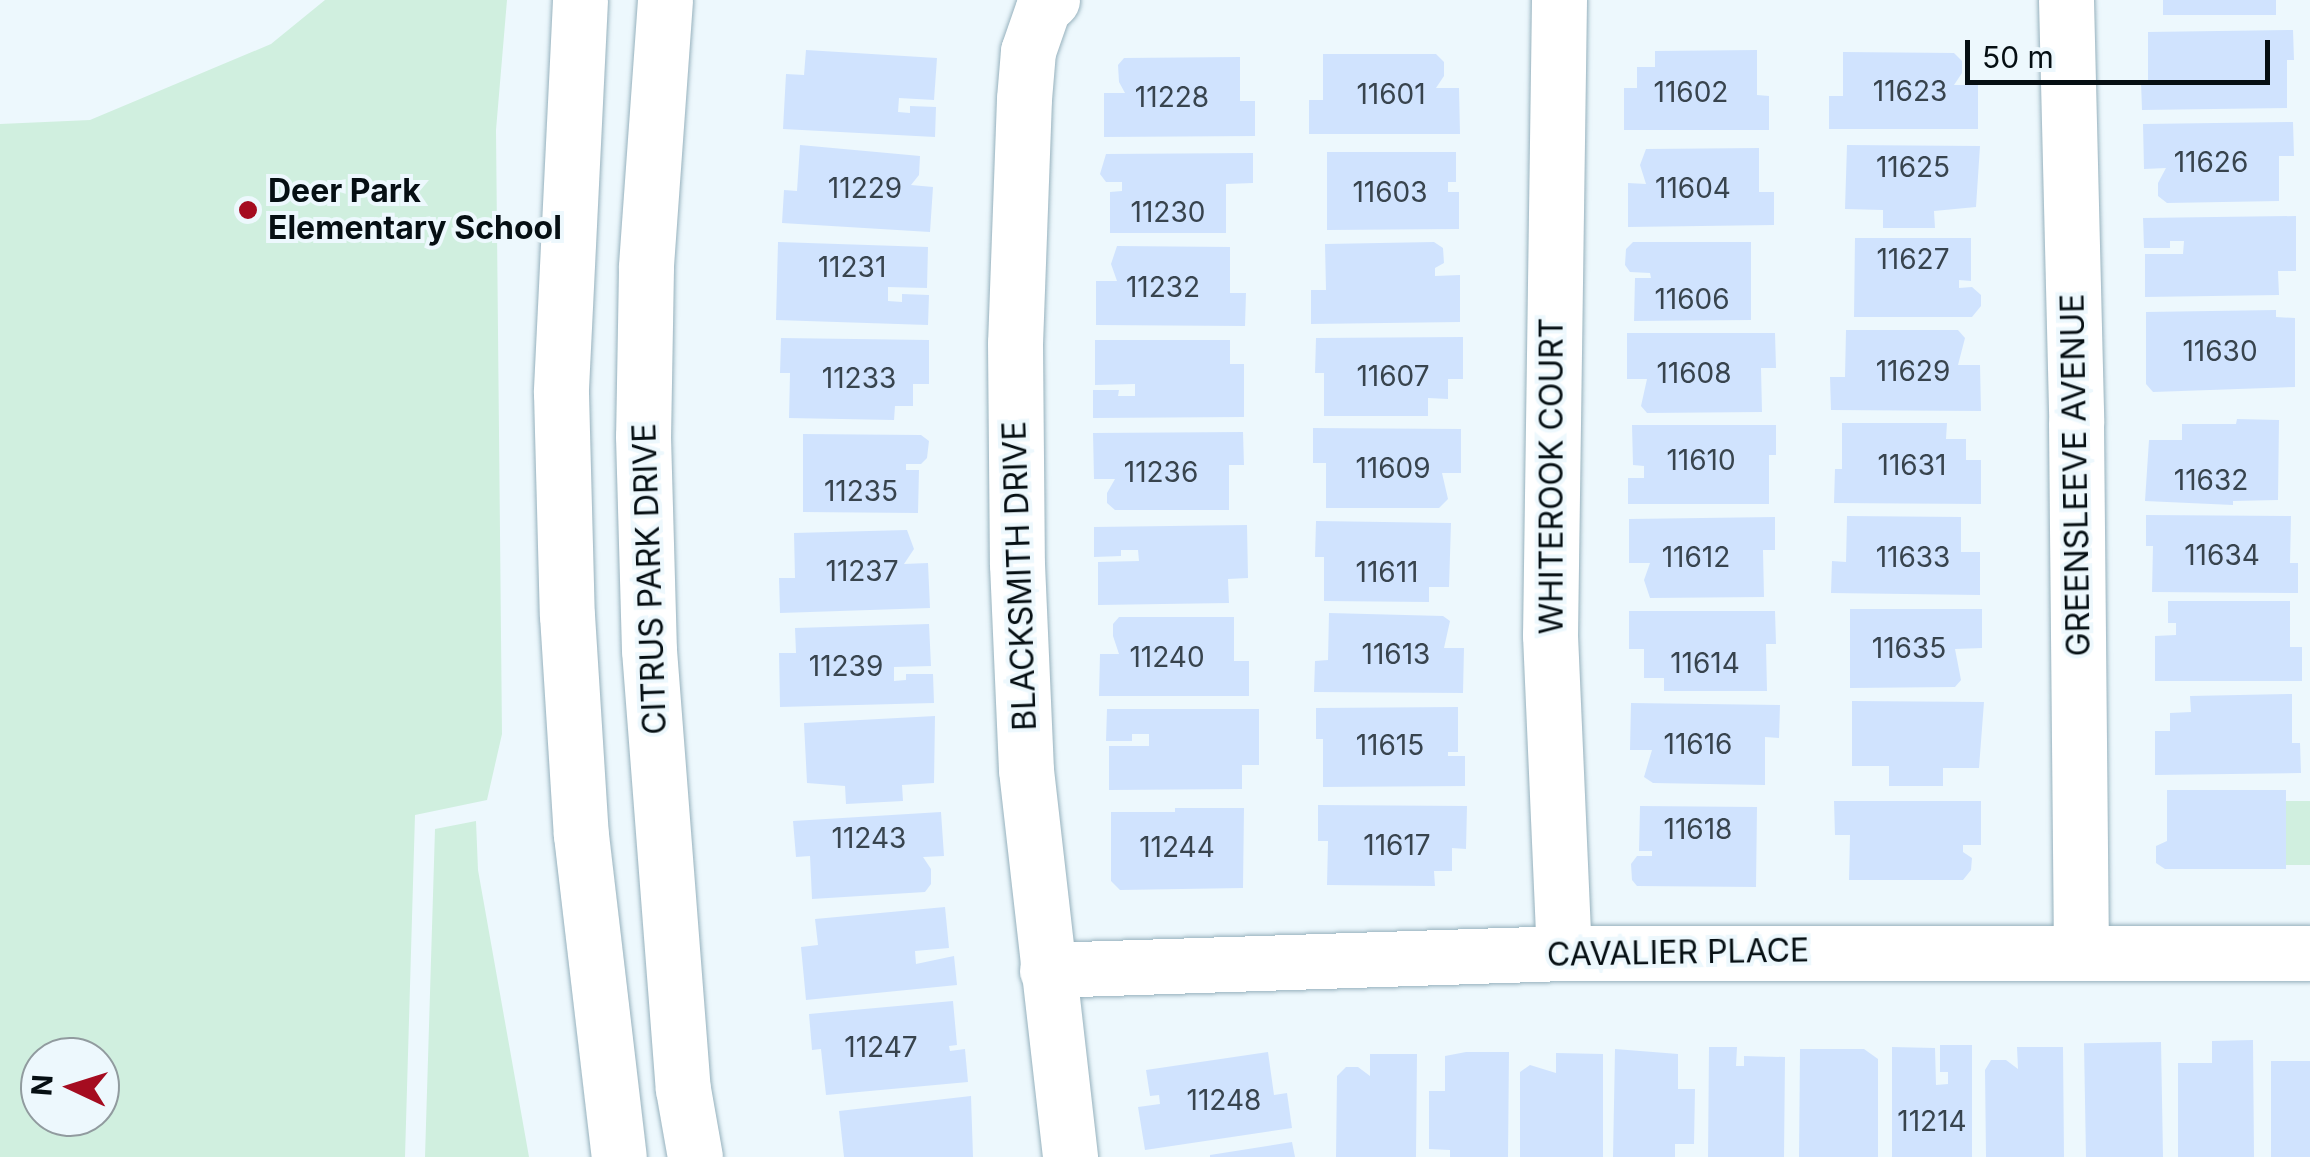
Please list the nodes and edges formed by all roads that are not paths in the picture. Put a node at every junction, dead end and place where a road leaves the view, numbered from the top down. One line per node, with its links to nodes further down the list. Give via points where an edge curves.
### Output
1 (580, 0): 10 (street, via 561,393 567,615 581,835)
2 (665, 0): 11 (street, CITRUS PARK DRIVE, via 642,436 649,650 683,1089)
3 (1052, 0): 9 (street, BLACKSMITH DRIVE, via 1028,51 1014,343 1025,751)
4 (1559, 0): 8 (street, WHITEROOK COURT, via 1550,635)
5 (2066, 0): 6 (street, GREENSLEEVE AVENUE)
6 (2081, 950): 7 (street, CAVALIER PLACE); 8 (street, CAVALIER PLACE)
7 (2310, 952)
8 (1564, 953): 9 (street, CAVALIER PLACE)
9 (1047, 970): 12 (street, BLACKSMITH DRIVE)
10 (619, 1157)
11 (696, 1157)
12 (1070, 1157)

